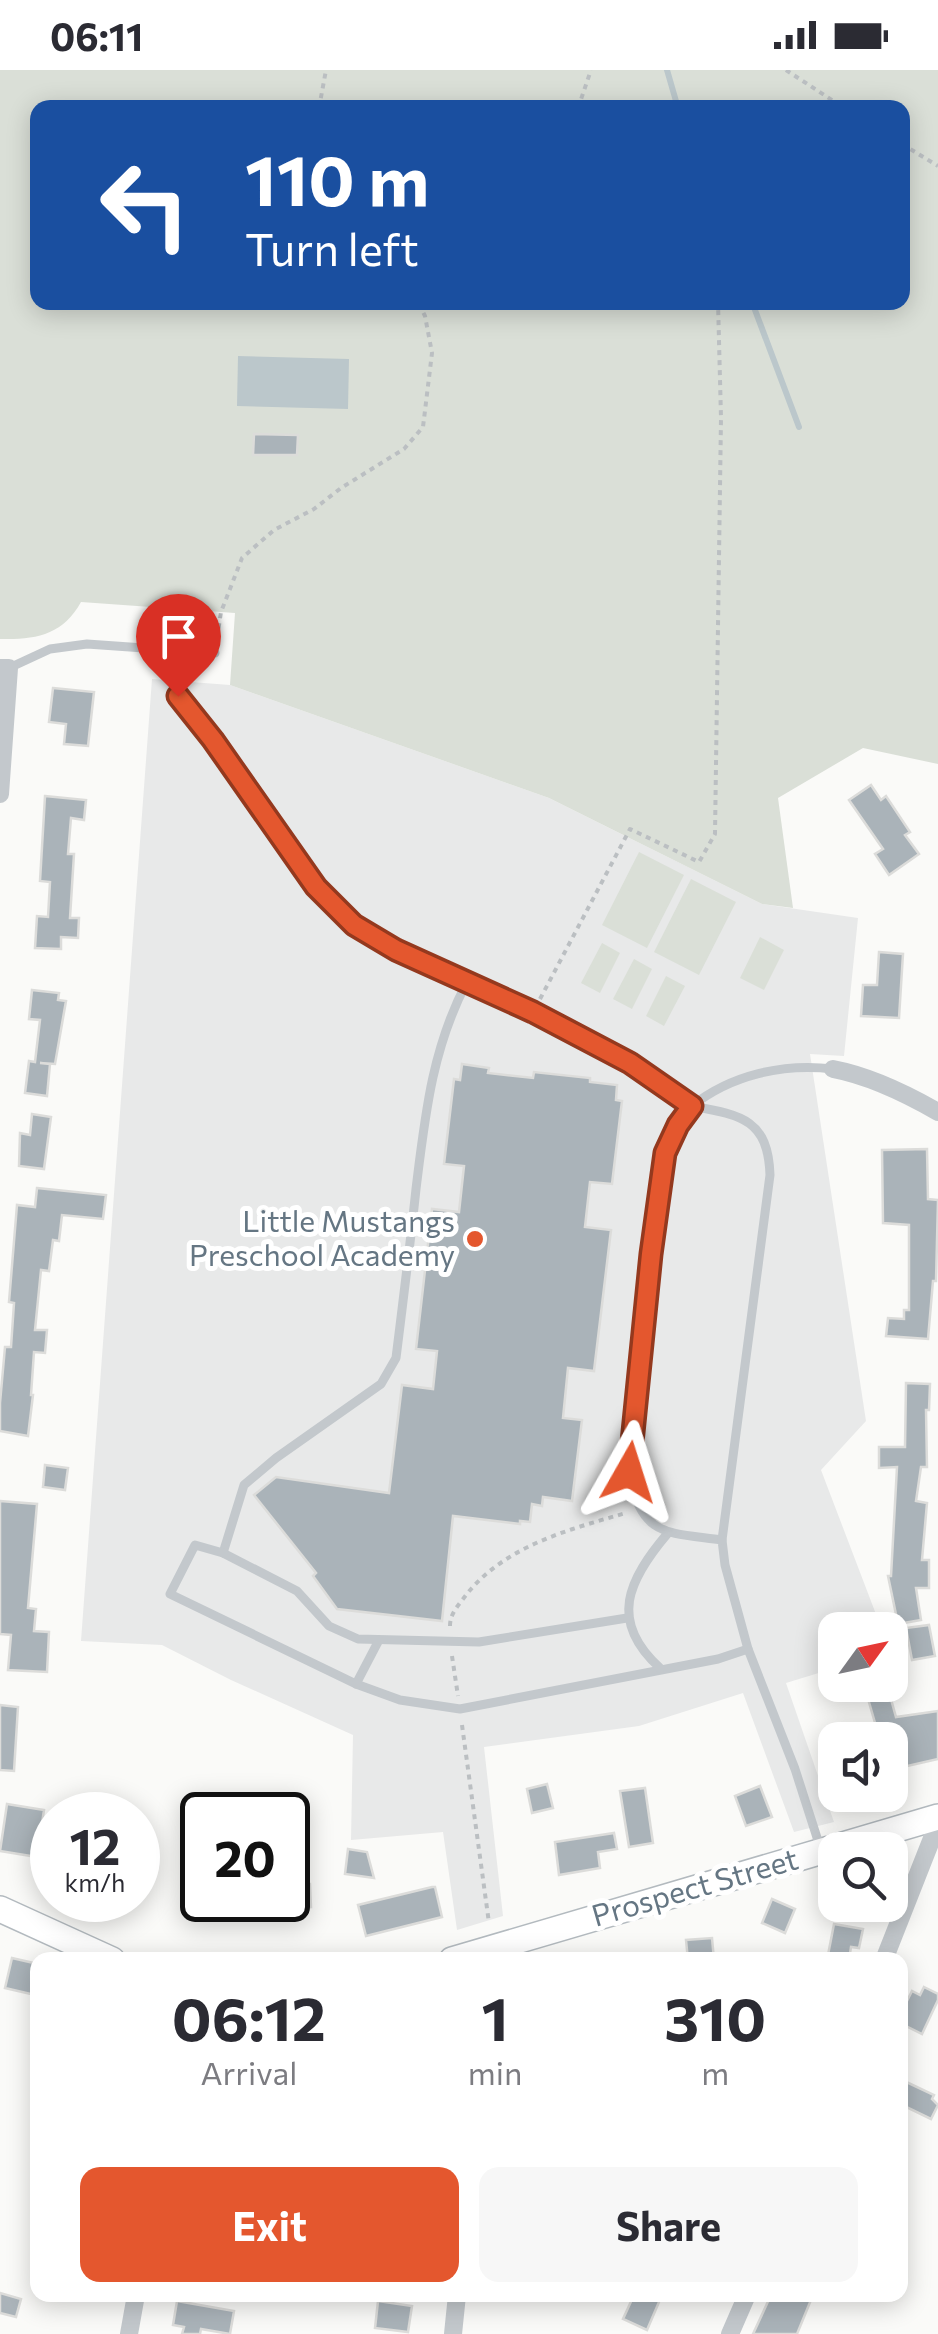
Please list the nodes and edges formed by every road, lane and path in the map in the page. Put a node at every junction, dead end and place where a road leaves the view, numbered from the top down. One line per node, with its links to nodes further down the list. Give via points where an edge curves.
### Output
1 (326, 70): 4 (path)
2 (591, 70): 5 (path)
3 (786, 70): 6 (path)
4 (320, 100)
5 (581, 100)
6 (832, 100)
7 (910, 149): 8 (path)
8 (938, 166)
9 (422, 310): 12 (path, via 432,353 423,428 404,450 274,530 242,558 221,612)
10 (718, 310): 17 (path, via 715,834 699,862 630,830)
11 (168, 649): 12 (lane); 13 (lane, via 68,646); 14 (path)
12 (215, 653)
13 (4, 668): 15 (street)
14 (178, 696): 16 (lane, via 316,887 354,925)
15 (0, 794)
16 (467, 982): 17 (lane); 23 (lane, via 428,1090 396,1358 381,1384 244,1485)
17 (533, 1012): 19 (lane, via 630,1063)
18 (832, 1069): 19 (lane, via 759,1073 712,1090); 20 (street)
19 (692, 1106): 21 (lane, via 665,1153 629,1472 635,1502 648,1522); 22 (lane, via 742,1118 769,1148)
20 (938, 1112)
21 (668, 1533): 22 (lane); 24 (lane, via 643,1562)
22 (722, 1540): 26 (lane)
23 (223, 1553): 25 (lane, via 297,1591 329,1626); 28 (lane, via 195,1545 170,1594)
24 (627, 1618): 25 (lane, via 479,1642); 27 (lane, via 644,1654)
25 (379, 1640): 28 (lane)
26 (748, 1648): 27 (lane); 31 (lane)
27 (660, 1668): 28 (lane, via 460,1709 400,1700)
28 (356, 1684)
29 (938, 1820): 30 (street, Prospect Street); 36 (street)
30 (891, 1832)
31 (818, 1841)
32 (818, 1851): 35 (street, Prospect Street)
33 (0, 1908): 34 (street)
34 (95, 1952)
35 (484, 1952)
36 (887, 1952)
37 (135, 2302): 41 (street)
38 (457, 2302): 40 (street)
39 (744, 2302): 42 (street)
40 (457, 2332)
41 (129, 2334)
42 (730, 2334)

